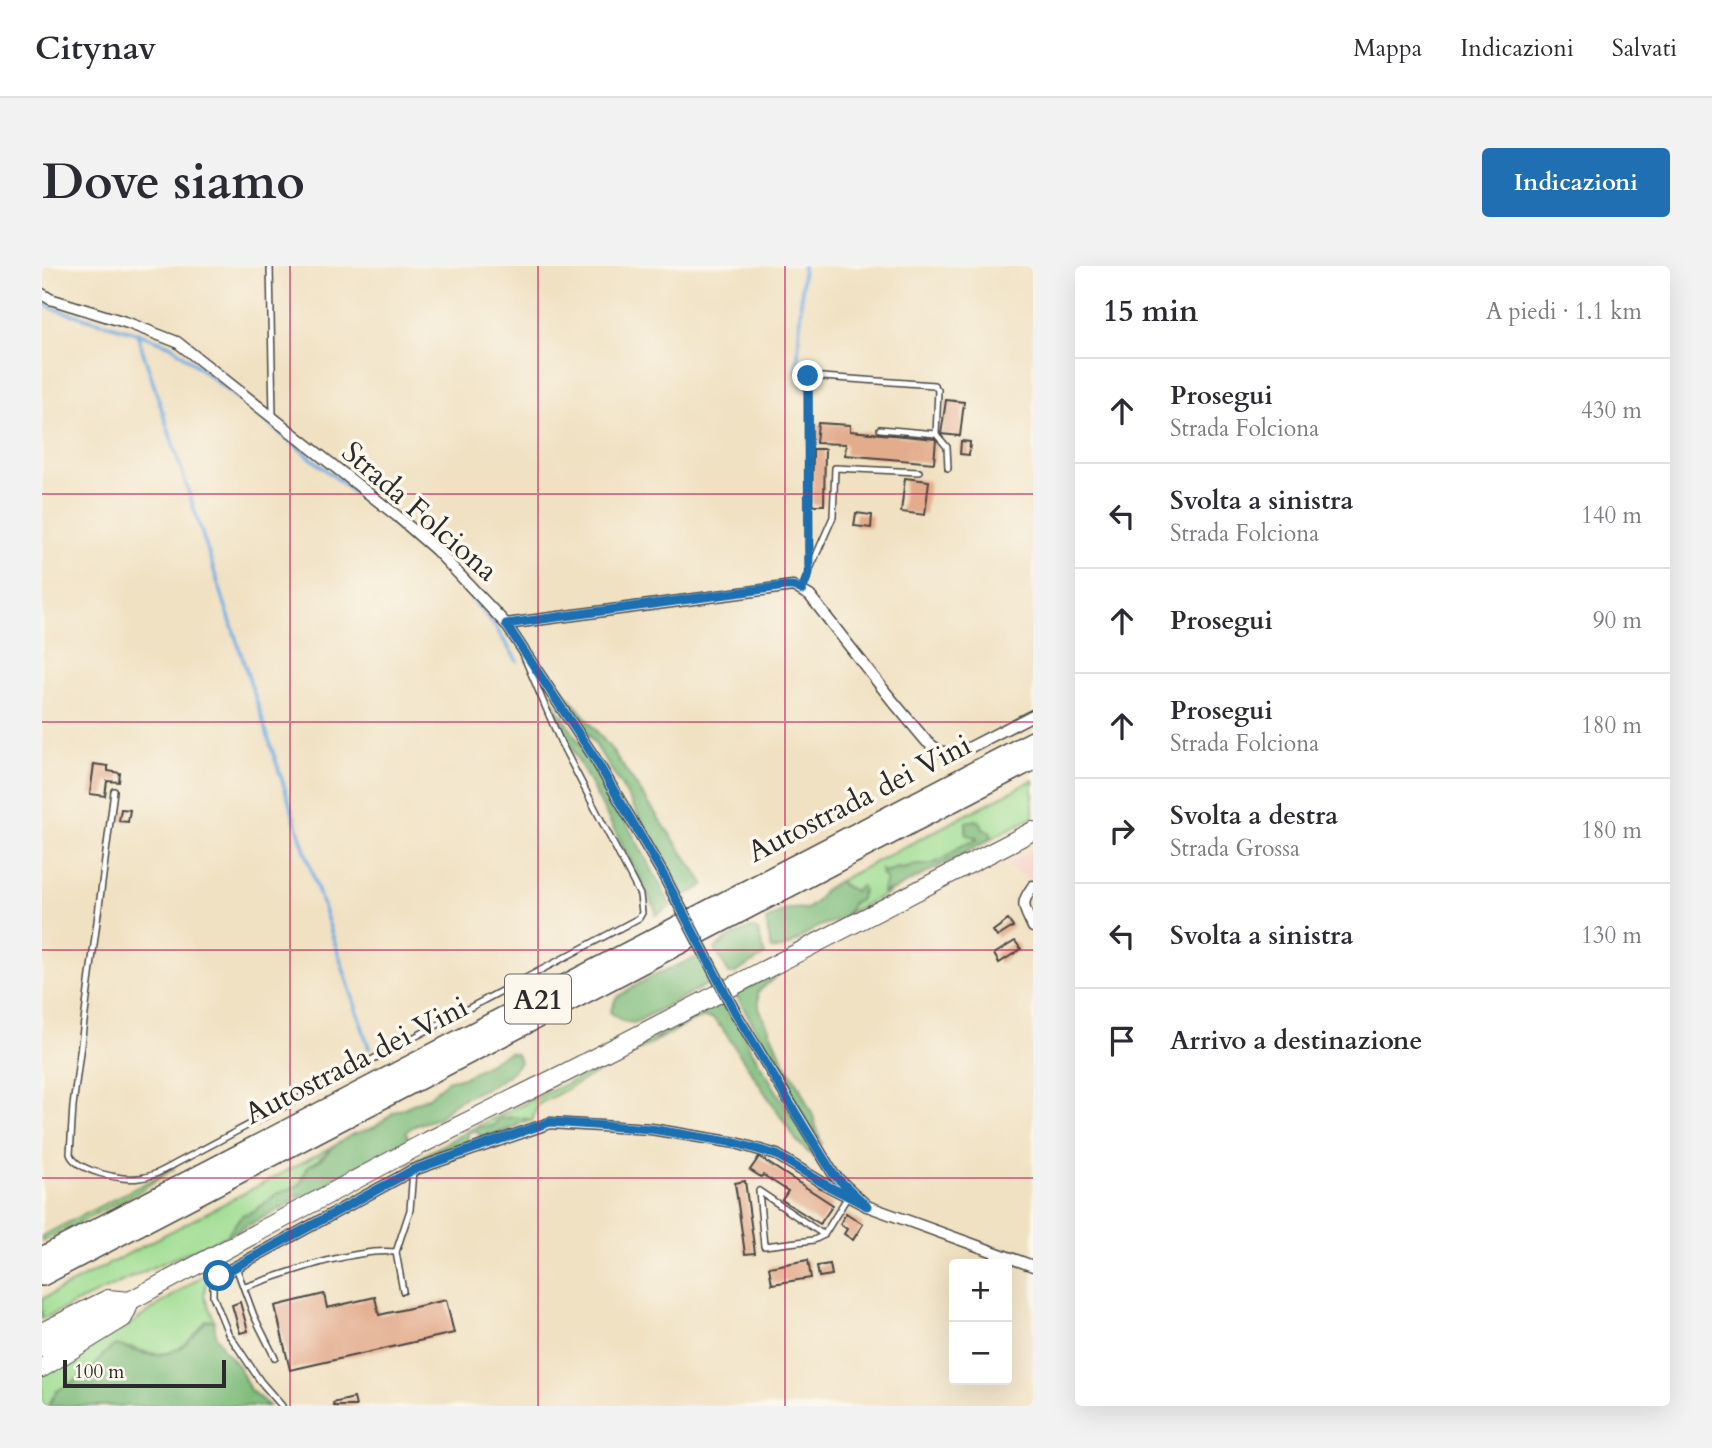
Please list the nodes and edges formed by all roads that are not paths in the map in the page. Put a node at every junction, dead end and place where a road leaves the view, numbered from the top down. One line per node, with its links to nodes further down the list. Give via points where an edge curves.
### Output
1 (270, 266): 3 (lane)
2 (42, 295): 3 (street, Strada Folciona, via 177,342)
3 (273, 418): 10 (street, Strada Folciona, via 436,550)
4 (880, 429): 5 (lane)
5 (936, 434): 6 (lane, via 947,447); 8 (lane, via 938,390 934,385 808,376)
6 (948, 468)
7 (919, 472): 8 (lane, via 835,468 833,517)
8 (809, 572): 9 (lane)
9 (802, 590): 10 (street, via 786,586); 12 (street, via 927,742 941,751 961,752)
10 (506, 624): 11 (street, Strada Folciona)
11 (521, 646): 15 (lane, via 561,743 640,895 639,918 139,1179 88,1169 70,1154); 21 (street, Strada Folciona, bridge, via 596,760 664,876 735,1012 834,1175)
12 (1033, 715)
13 (1033, 741): 24 (highway, Autostrada dei Vini / A21)
14 (1033, 760): 27 (highway, Autostrada dei Vini / A21)
15 (114, 791)
16 (1033, 831): 31 (highway, via 424,1143)
17 (1033, 886): 18 (street, via 1023,904)
18 (1033, 928)
19 (413, 1170): 20 (street, via 539,1125 576,1123 661,1130 736,1143 777,1155); 23 (lane, via 410,1210); 26 (street)
20 (848, 1196): 21 (street); 22 (lane)
21 (867, 1206): 25 (street)
22 (824, 1235): 22 (lane, via 764,1246 760,1191)
23 (396, 1252): 29 (lane, via 382,1250 326,1262); 30 (lane)
24 (42, 1257)
25 (1033, 1266)
26 (236, 1268): 28 (street); 29 (lane)
27 (42, 1276)
28 (219, 1276): 36 (lane, via 213,1296 228,1333)
29 (245, 1287): 34 (lane)
30 (404, 1290)
31 (130, 1301): 32 (highway, via 108,1298); 33 (highway); 35 (highway, via 123,1318)
32 (42, 1332)
33 (42, 1348)
34 (275, 1358)
35 (42, 1368)
36 (282, 1406)

